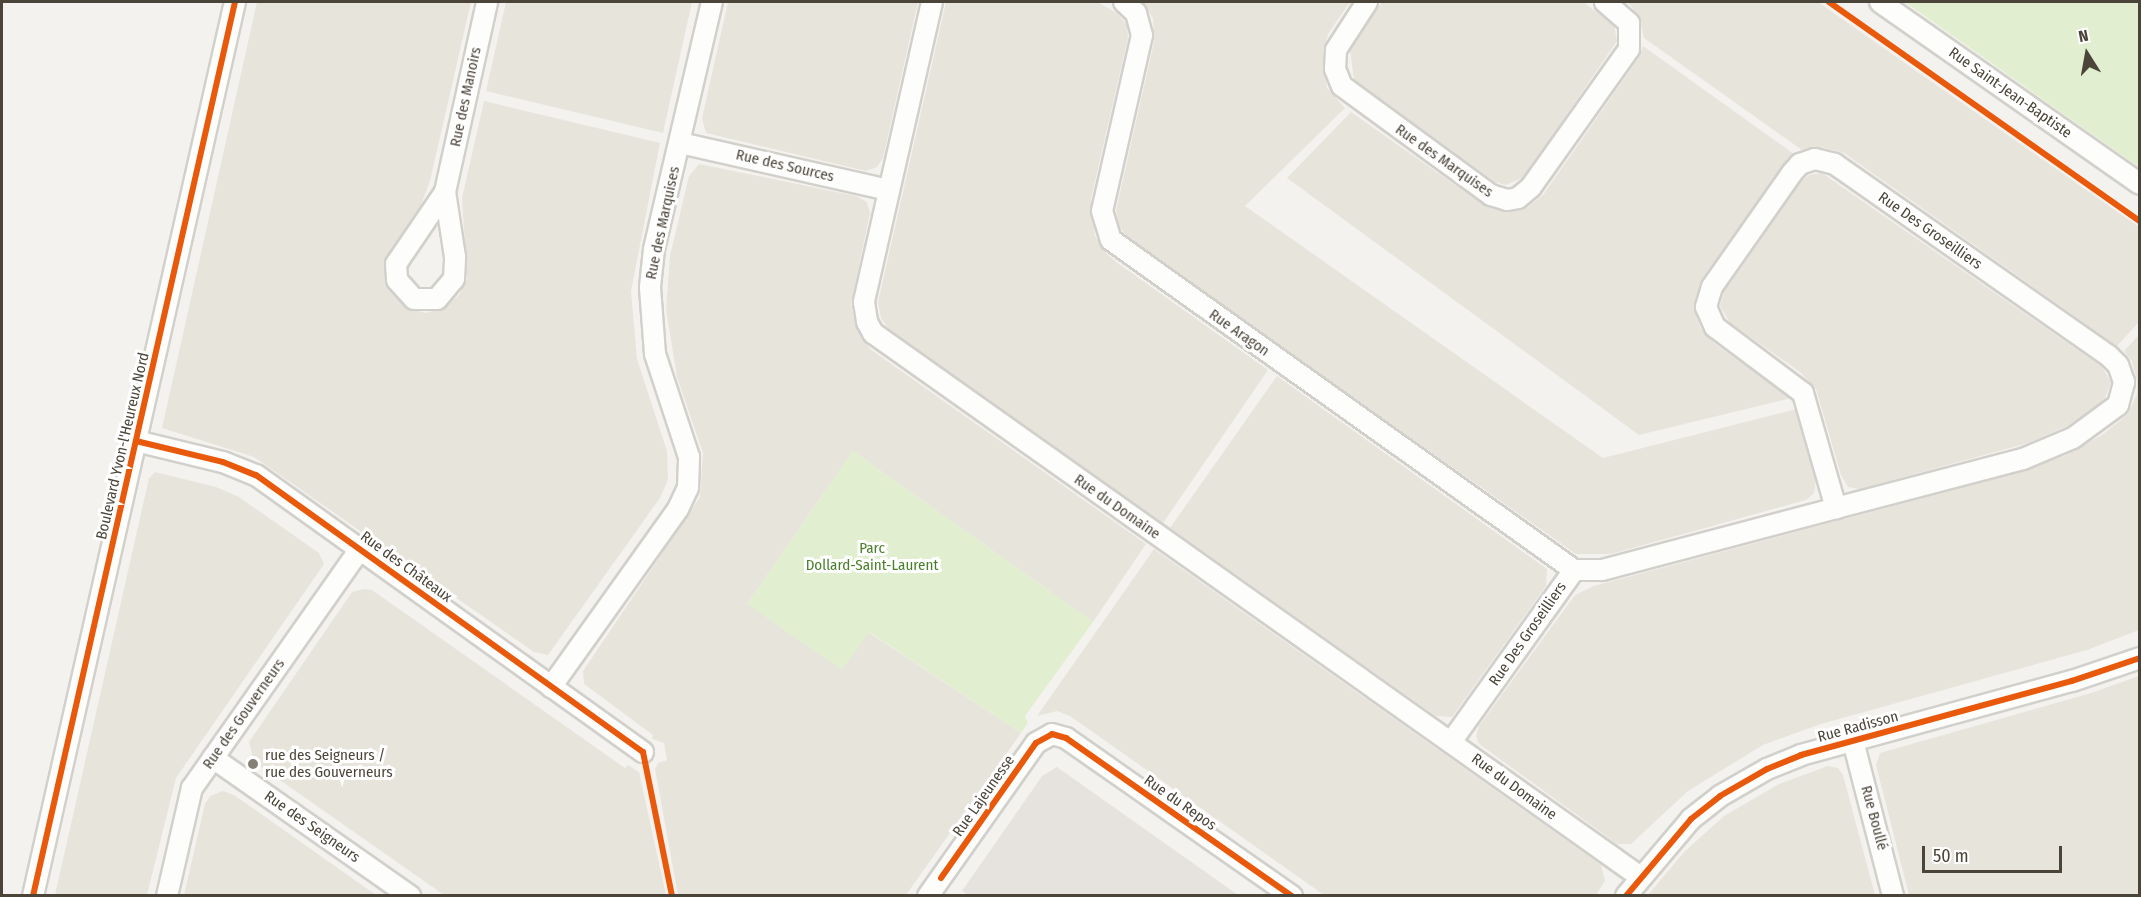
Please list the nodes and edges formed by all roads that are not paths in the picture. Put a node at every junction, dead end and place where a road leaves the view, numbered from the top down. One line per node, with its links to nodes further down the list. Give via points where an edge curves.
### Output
1 (235, 2): 13 (street, Boulevard Yvon-l'Heureux Nord)
2 (487, 2): 12 (street, Rue des Manoirs)
3 (712, 2): 9 (street, Rue des Marquises)
4 (932, 2): 11 (street, Rue du Domaine)
5 (1124, 2): 16 (street, Rue Aragon, via 1136,13 1142,35 1102,211 1111,240)
6 (1367, 2): 7 (street, Rue des Marquises, via 1336,50 1335,69 1342,86 1491,195 1507,200 1518,198 1531,187 1629,49 1629,23)
7 (1605, 2)
8 (1880, 2): 10 (street, Rue Saint-Jean-Baptiste)
9 (680, 143): 11 (street, Rue des Sources); 18 (street, Rue des Marquises, via 654,249 650,309 661,379 689,457 688,488 678,509)
10 (2139, 184)
11 (889, 190): 21 (street, Rue du Domaine, via 864,302 867,322 878,338)
12 (445, 192): 12 (street, Rue des Manoirs, via 396,264 397,280 414,299 437,298 454,279 456,257)
13 (136, 441): 15 (street, Rue des Châteaux, via 246,470); 25 (street, Boulevard Yvon-l'Heureux Nord)
14 (1836, 508): 14 (street, Rue Des Groseilliers, via 2051,449 2114,410 2121,400 2124,382 2118,365 2109,356 1835,164 1815,159 1800,164 1792,173 1712,287 1706,307 1715,327 1803,393); 16 (street, Rue Des Groseilliers, via 1602,570)
15 (360, 549): 18 (street, Rue des Châteaux); 23 (street, Rue des Gouverneurs)
16 (1574, 570): 21 (street, Rue Des Groseilliers)
17 (2139, 658): 20 (street, Rue Radisson, via 2091,676)
18 (551, 687): 22 (street, Rue des Châteaux)
19 (1052, 734): 28 (street, Rue Lajeunesse, via 1036,744); 29 (street, Rue du Repos, via 1066,738)
20 (1853, 741): 24 (street, Rue Radisson, via 1784,762 1735,786 1691,819); 31 (street, Rue Boullé)
21 (1451, 742): 24 (street, Rue du Domaine)
22 (643, 752)
23 (213, 758): 26 (street, Rue des Gouverneurs, via 190,793); 27 (street, Rue des Seigneurs)
24 (1640, 876): 30 (street, Rue Radisson)
25 (33, 896)
26 (167, 896)
27 (410, 896)
28 (928, 896)
29 (1292, 896)
30 (1626, 896)
31 (1893, 896)

